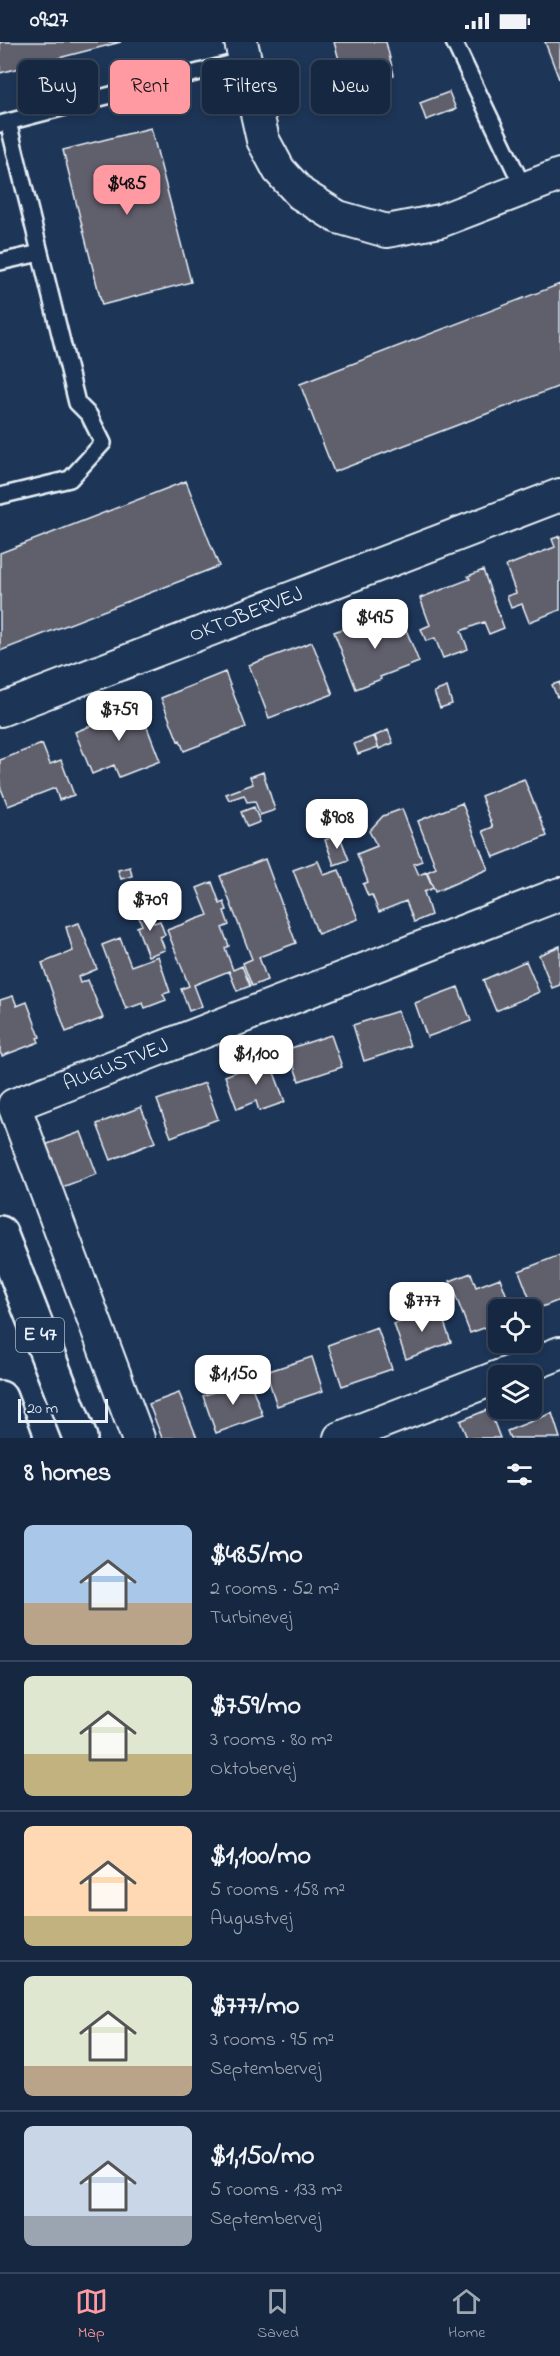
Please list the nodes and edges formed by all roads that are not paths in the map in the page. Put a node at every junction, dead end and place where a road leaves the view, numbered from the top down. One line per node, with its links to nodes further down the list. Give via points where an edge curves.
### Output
1 (454, 42): 5 (lane)
2 (243, 51): 3 (lane); 5 (street, via 263,140 279,170 301,194 338,217 387,231 440,221)
3 (4, 123): 6 (lane)
4 (560, 175): 5 (street)
5 (524, 189)
6 (40, 253): 7 (lane); 9 (lane, via 77,403 89,415 103,443 70,479)
7 (0, 262)
8 (560, 495): 10 (street, OKTOBERVEJ)
9 (0, 496)
10 (0, 710)
11 (560, 894): 19 (street, AUGUSTVEJ, via 14,1105)
12 (0, 1233): 18 (highway, E 47)
13 (560, 1353): 14 (street)
14 (529, 1365)
15 (488, 1381): 20 (street)
16 (0, 1398): 17 (highway)
17 (15, 1438)
18 (80, 1438)
19 (138, 1438)
20 (340, 1438)

